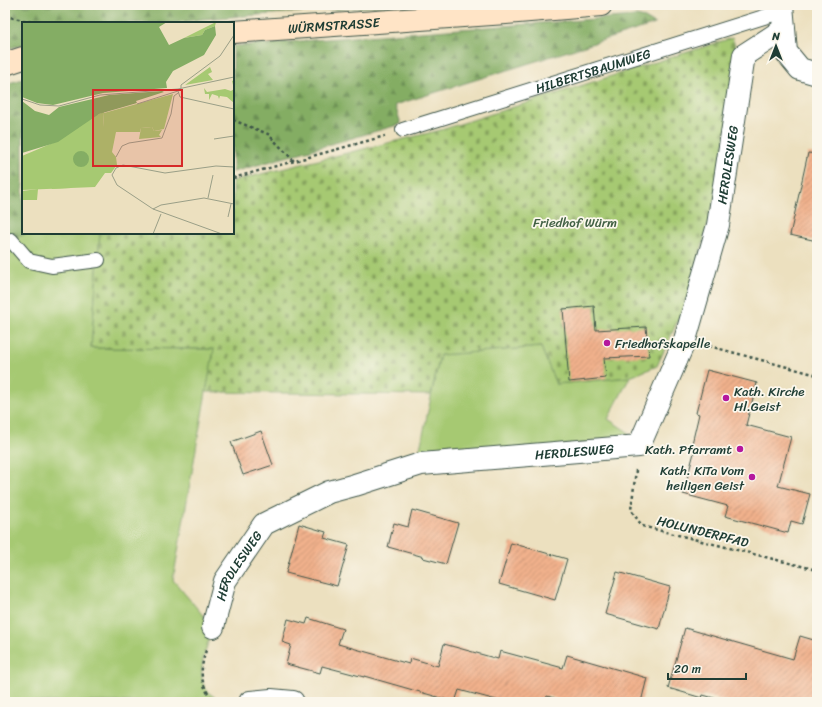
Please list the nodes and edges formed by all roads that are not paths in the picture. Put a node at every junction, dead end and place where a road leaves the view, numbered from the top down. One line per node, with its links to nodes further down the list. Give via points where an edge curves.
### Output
1 (601, 5): 3 (street, WÜRMSTRASSE)
2 (783, 15): 6 (street, via 786,52 800,68); 7 (lane, HILBERTSBAUMWEG); 10 (street, HERDLESWEG, via 744,55 718,225 685,340 638,446 421,464 329,492 264,524 225,581)
3 (234, 32)
4 (22, 58): 5 (street)
5 (5, 64)
6 (817, 74)
7 (402, 130)
8 (11, 240): 9 (lane, via 29,261 52,266)
9 (98, 260)
10 (213, 627)
11 (250, 702): 12 (street)
12 (293, 702)

